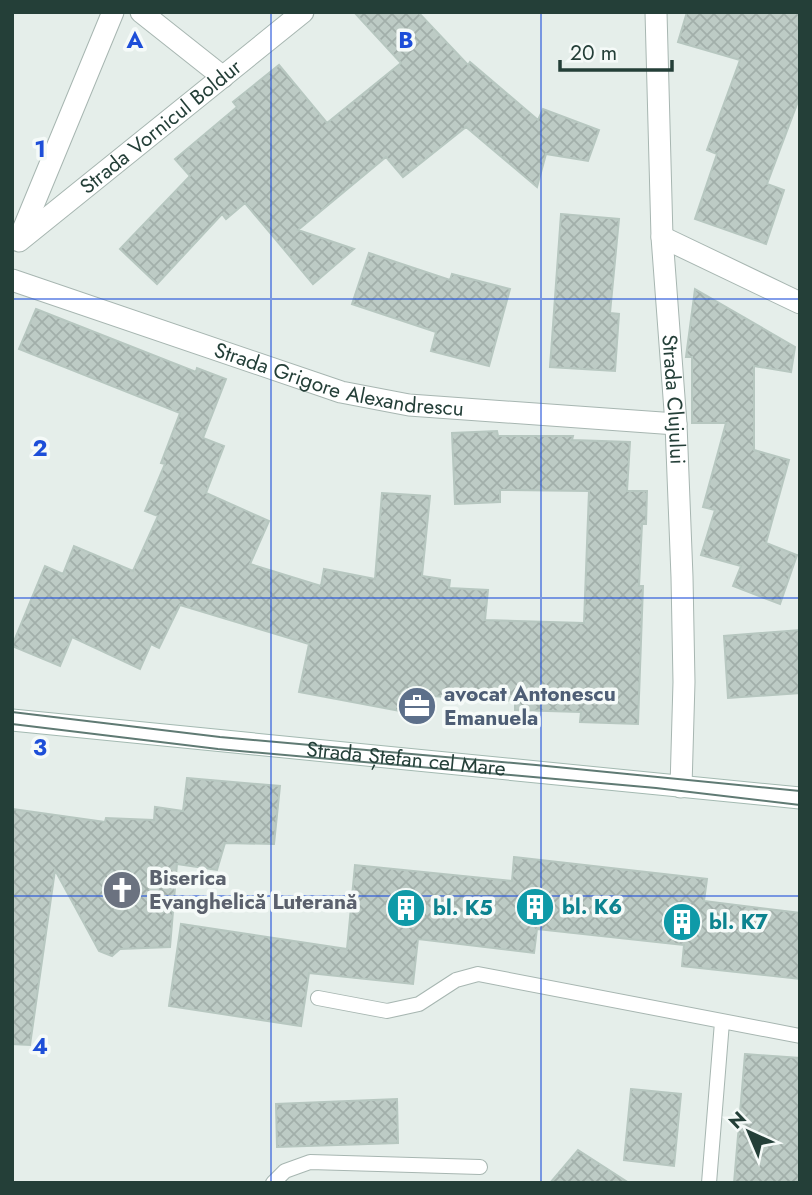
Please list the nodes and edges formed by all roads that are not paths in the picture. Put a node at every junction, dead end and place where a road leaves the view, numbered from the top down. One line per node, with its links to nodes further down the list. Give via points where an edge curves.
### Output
1 (113, 12): 7 (street)
2 (141, 12): 5 (street)
3 (303, 12): 5 (street, Strada Vornicul Boldur)
4 (656, 12): 6 (street, Strada Clujului)
5 (223, 77): 7 (street, Strada Vornicul Boldur)
6 (662, 237): 9 (street); 10 (street, Strada Clujului)
7 (15, 246)
8 (12, 280): 10 (street, Strada Grigore Alexandrescu, via 341,392 409,405)
9 (800, 303)
10 (676, 424): 12 (street, Strada Clujului, via 684,682)
11 (12, 720): 12 (street, Strada Ștefan cel Mare)
12 (681, 787): 13 (street, Strada Ștefan cel Mare)
13 (800, 798)
14 (318, 998): 15 (lane, via 387,1011 419,1004 456,980 478,974)
15 (722, 1022): 16 (lane); 19 (lane)
16 (800, 1036)
17 (480, 1167): 18 (lane, via 310,1162 285,1171)
18 (273, 1183)
19 (709, 1183)

